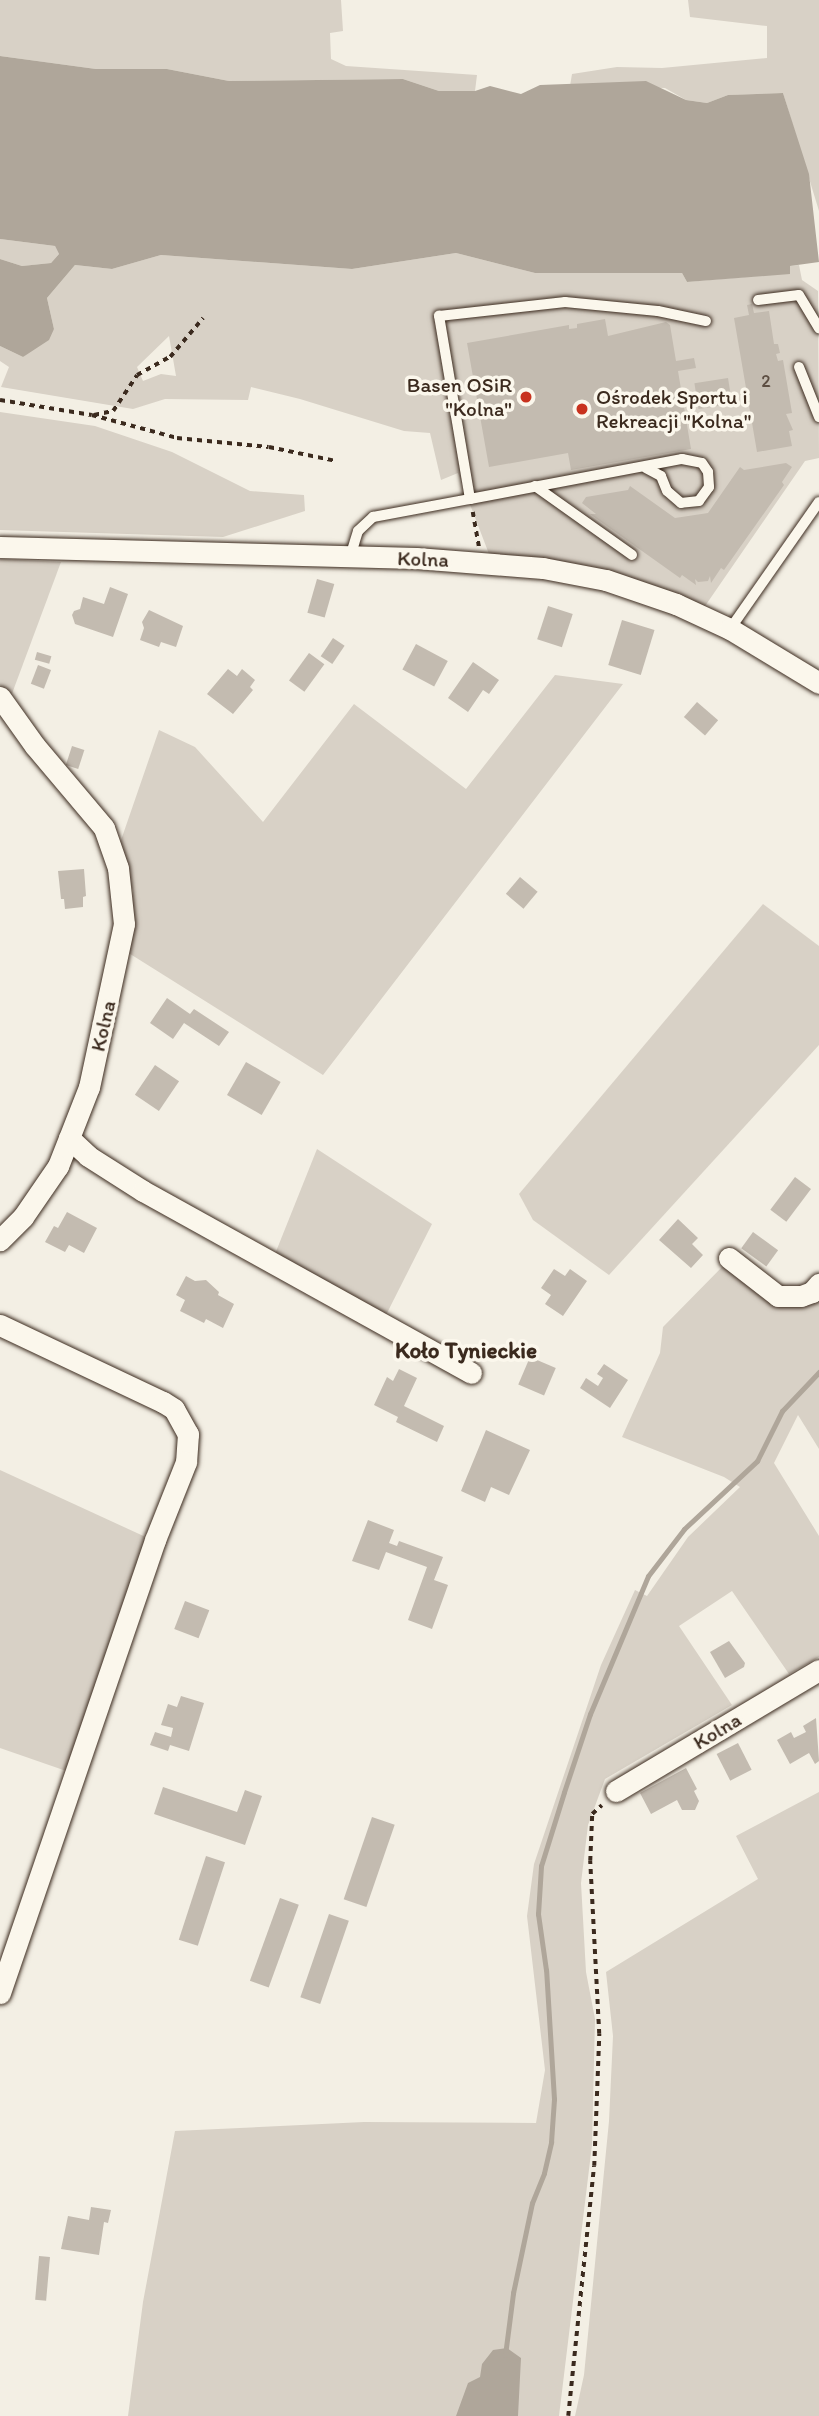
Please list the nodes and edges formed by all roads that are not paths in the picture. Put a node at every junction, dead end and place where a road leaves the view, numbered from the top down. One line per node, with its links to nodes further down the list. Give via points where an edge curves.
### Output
1 (758, 300): 3 (lane, via 800,295)
2 (706, 321): 8 (lane, via 565,302 439,316)
3 (819, 328)
4 (799, 367): 5 (lane)
5 (819, 417)
6 (646, 468): 6 (lane, via 693,459 708,472 709,487 699,501 681,503 667,491 661,476); 7 (lane)
7 (536, 486): 8 (lane); 11 (lane)
8 (470, 499): 12 (lane, via 373,517 358,531)
9 (819, 502): 13 (lane)
10 (0, 547): 12 (street, Kolna)
11 (632, 555)
12 (350, 557): 13 (street, Kolna, via 481,562 606,580 677,604)
13 (730, 629): 14 (street, Kolna)
14 (819, 683)
15 (0, 697): 16 (street, Kolna, via 104,828 118,868 124,924 89,1087)
16 (69, 1138): 17 (street, Kolna, via 58,1166 23,1217); 21 (street, via 88,1156 143,1191)
17 (0, 1240)
18 (729, 1258): 19 (street, via 778,1296 801,1296)
19 (819, 1284)
20 (0, 1325): 24 (street, via 163,1402 174,1409 188,1434 186,1462)
21 (471, 1373)
22 (819, 1670): 23 (street, Kolna)
23 (616, 1791)
24 (0, 1993)

